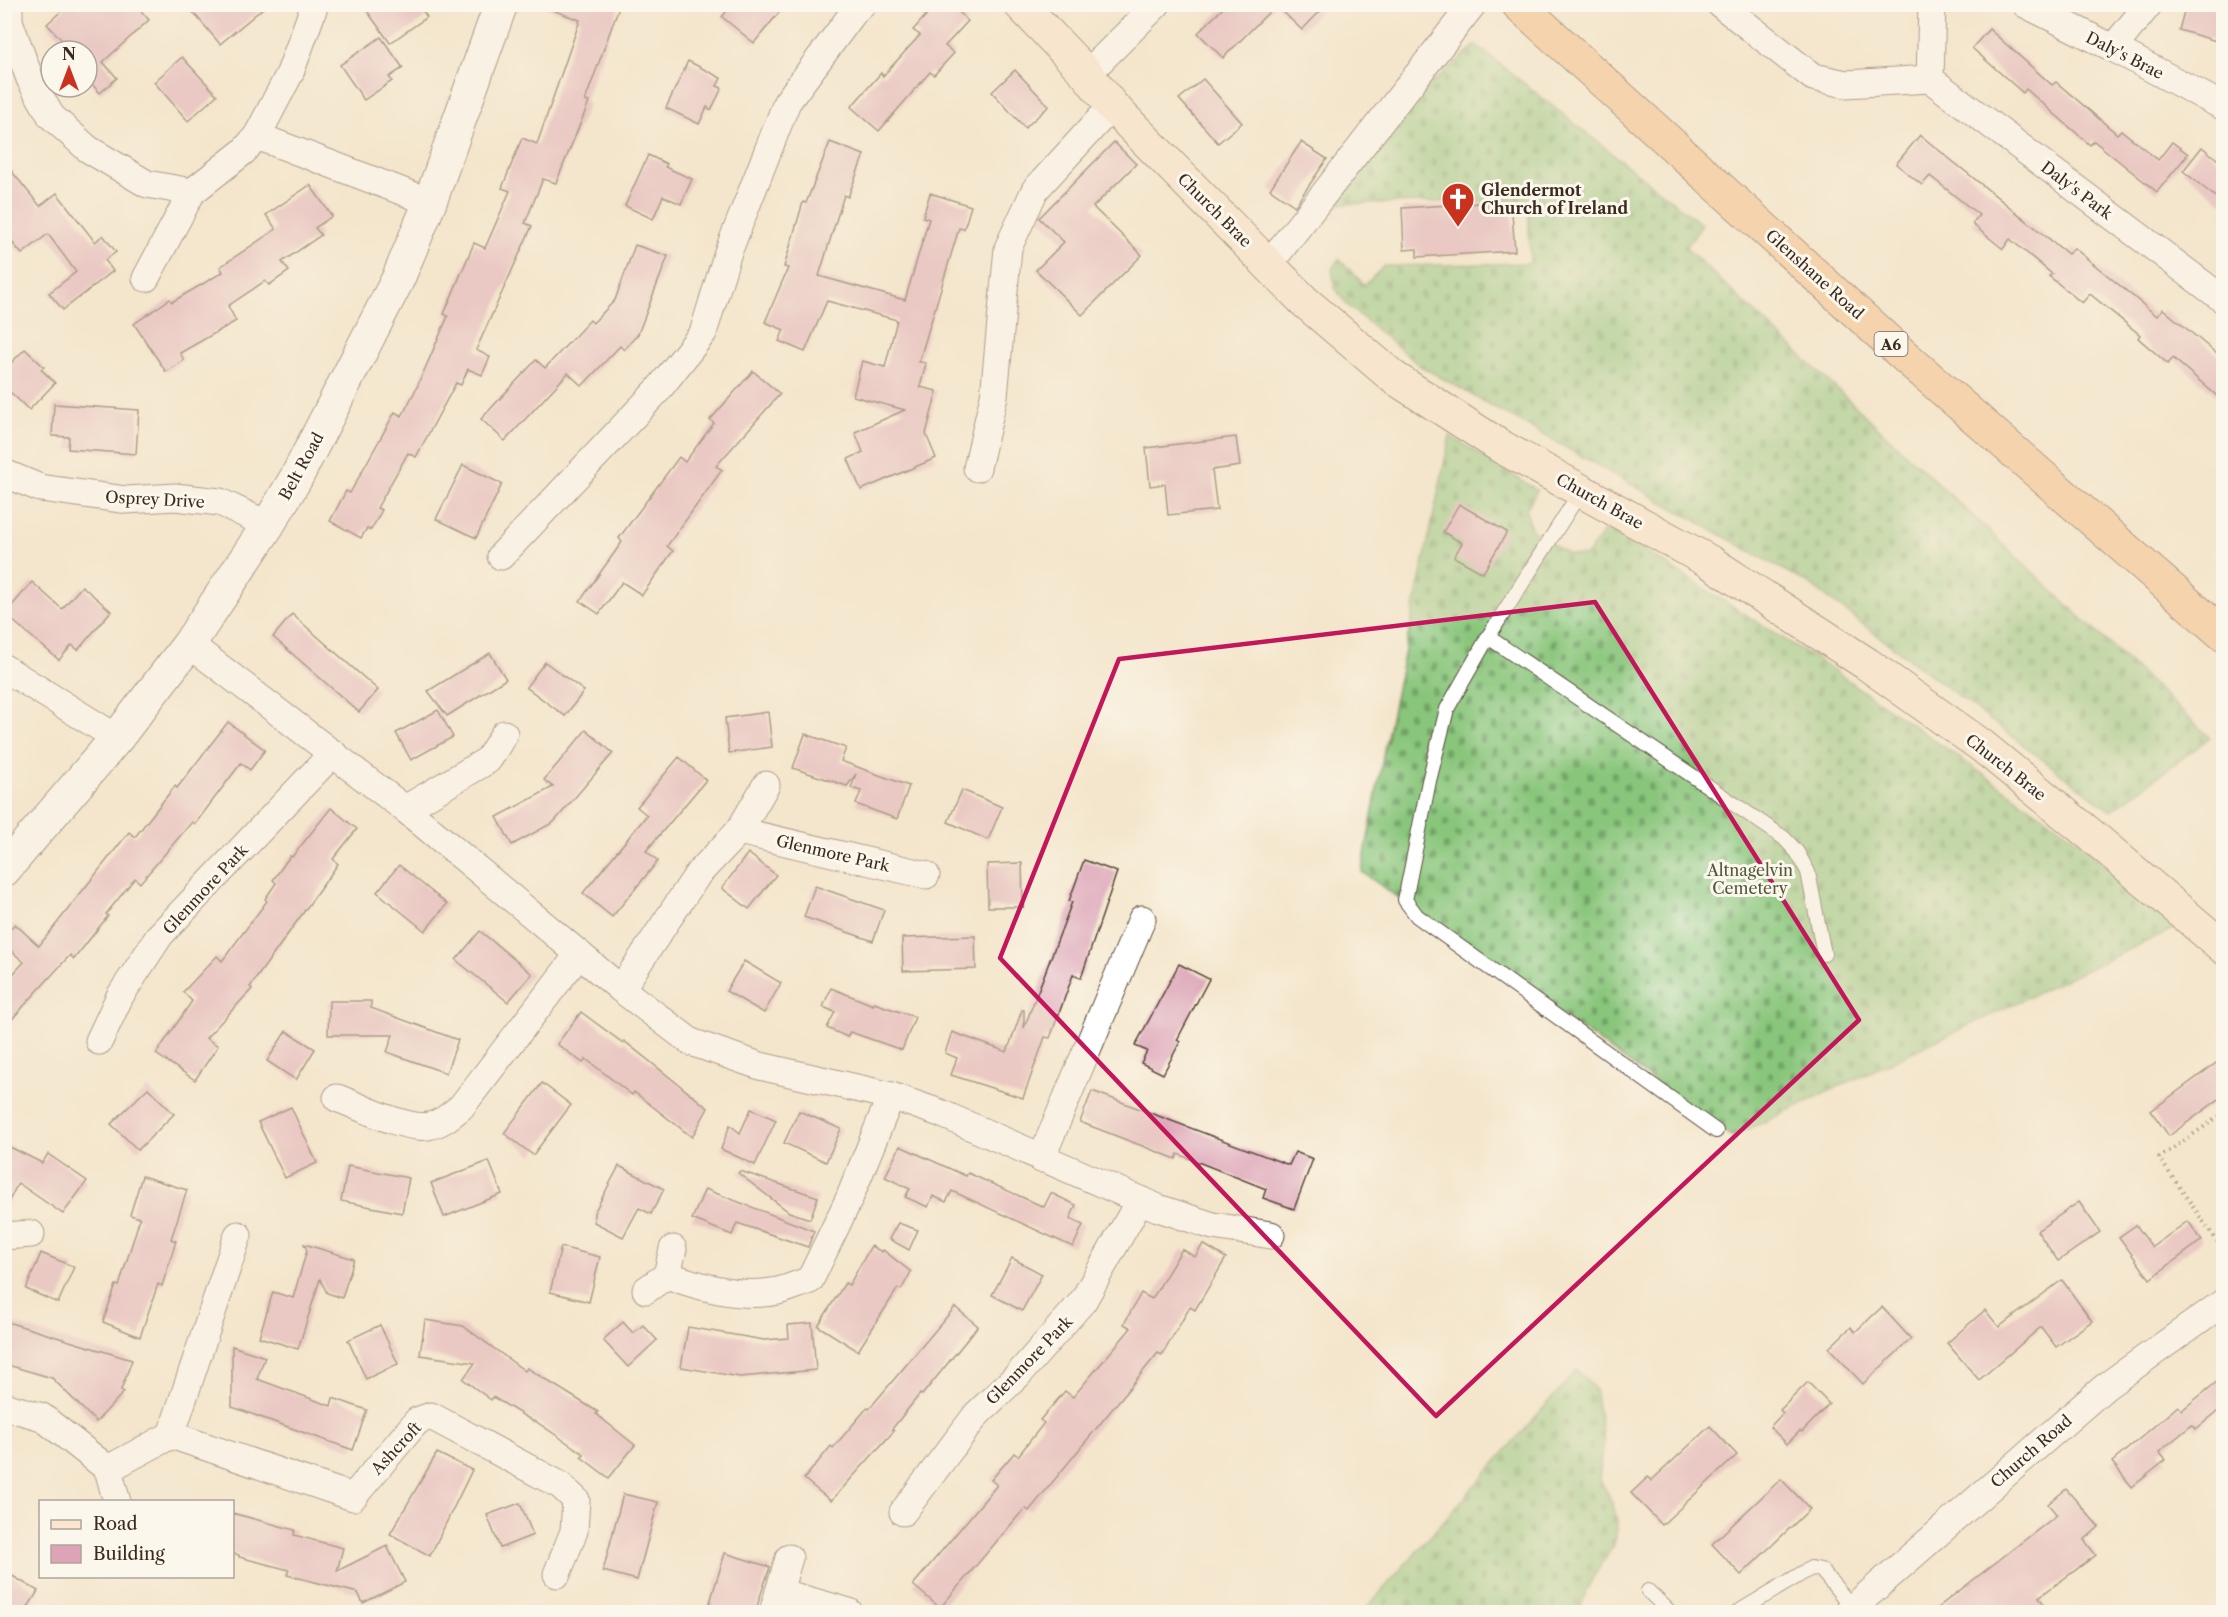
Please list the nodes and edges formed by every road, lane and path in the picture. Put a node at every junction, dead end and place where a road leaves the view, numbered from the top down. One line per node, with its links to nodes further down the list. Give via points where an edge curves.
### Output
1 (9, 4): 19 (street, via 9,21 30,79 51,116 88,149 147,184)
2 (315, 4): 18 (street, via 290,73)
3 (501, 4): 20 (street, Belt Road)
4 (862, 4): 28 (street, via 787,102 727,255 703,333 658,390)
5 (1020, 4): 14 (main road, Church Brae)
6 (1157, 4): 14 (street)
7 (1473, 4): 21 (street)
8 (1518, 4): 29 (highway, Glenshane Road / A6, via 1901,353)
9 (1720, 4): 15 (street, via 1813,77 1846,84)
10 (1932, 4): 15 (street)
11 (2025, 4): 13 (street, Daly's Brae)
12 (2149, 4): 13 (street)
13 (2113, 48): 17 (street, Daly's Brae)
14 (1087, 74): 16 (main road, Church Brae)
15 (1930, 79): 23 (street, Daly's Park)
16 (1113, 106): 21 (main road, Church Brae); 24 (street, via 1035,190 1008,248 994,396)
17 (2223, 107)
18 (257, 136): 19 (street, via 244,152); 20 (street)
19 (192, 192): 22 (street)
20 (430, 202): 27 (street, Belt Road, via 362,351)
21 (1269, 264): 26 (main road, Church Brae, via 1304,301 1393,377 1500,446)
22 (146, 278)
23 (2223, 300)
24 (976, 468)
25 (4, 473): 27 (street, Osprey Drive, via 40,488 127,500 175,497 220,502)
26 (1581, 491): 30 (lane); 42 (main road, Church Brae, via 1710,562 1867,664 1982,746)
27 (268, 525): 31 (street, Belt Road)
28 (501, 556)
29 (2223, 635)
30 (1488, 637): 44 (lane, via 1784,838 1808,872); 50 (lane, via 1447,709 1405,900 1417,916)
31 (189, 644): 34 (street, Belt Road); 35 (street)
32 (4, 668): 34 (street)
33 (504, 734): 37 (street, via 488,760)
34 (117, 738): 39 (street, Belt Road)
35 (333, 753): 37 (street); 46 (street, Glenmore Park, via 160,935 120,996)
36 (766, 785): 38 (street)
37 (405, 809): 43 (street)
38 (739, 831): 40 (street, Glenmore Park); 45 (street, via 698,874)
39 (4, 870)
40 (926, 875)
41 (1142, 919): 51 (street)
42 (2223, 948)
43 (579, 954): 45 (street); 48 (street, via 461,1107 442,1122 414,1126)
44 (1824, 954)
45 (621, 989): 47 (street, via 690,1042 760,1066)
46 (99, 1041)
47 (891, 1096): 51 (street, via 940,1113); 58 (street, via 849,1199 810,1280 777,1291 745,1293 695,1286)
48 (337, 1098)
49 (2223, 1113): 57 (path, via 2159,1158)
50 (1716, 1131)
51 (1041, 1159): 52 (street)
52 (1140, 1200): 54 (street, via 1213,1226); 64 (street, Glenmore Park, via 1083,1301 1018,1375 977,1414)
53 (31, 1234): 55 (street)
54 (1271, 1235)
55 (4, 1236)
56 (242, 1250): 61 (street)
57 (2223, 1251)
58 (662, 1271)
59 (2223, 1302): 69 (street, Church Road, via 2105,1387)
60 (4, 1406): 62 (street, via 42,1417)
61 (171, 1435): 62 (street); 66 (street, Ashcroft, via 353,1497 417,1421 431,1416 560,1485 576,1500 574,1530)
62 (108, 1469): 63 (street)
63 (116, 1500)
64 (903, 1512)
65 (789, 1558): 68 (street)
66 (556, 1574)
67 (1648, 1591): 71 (lane)
68 (776, 1602): 70 (street)
69 (1850, 1610): 72 (lane, via 1821,1570 1810,1568)
70 (849, 1612)
71 (1670, 1612)
72 (1738, 1612)

